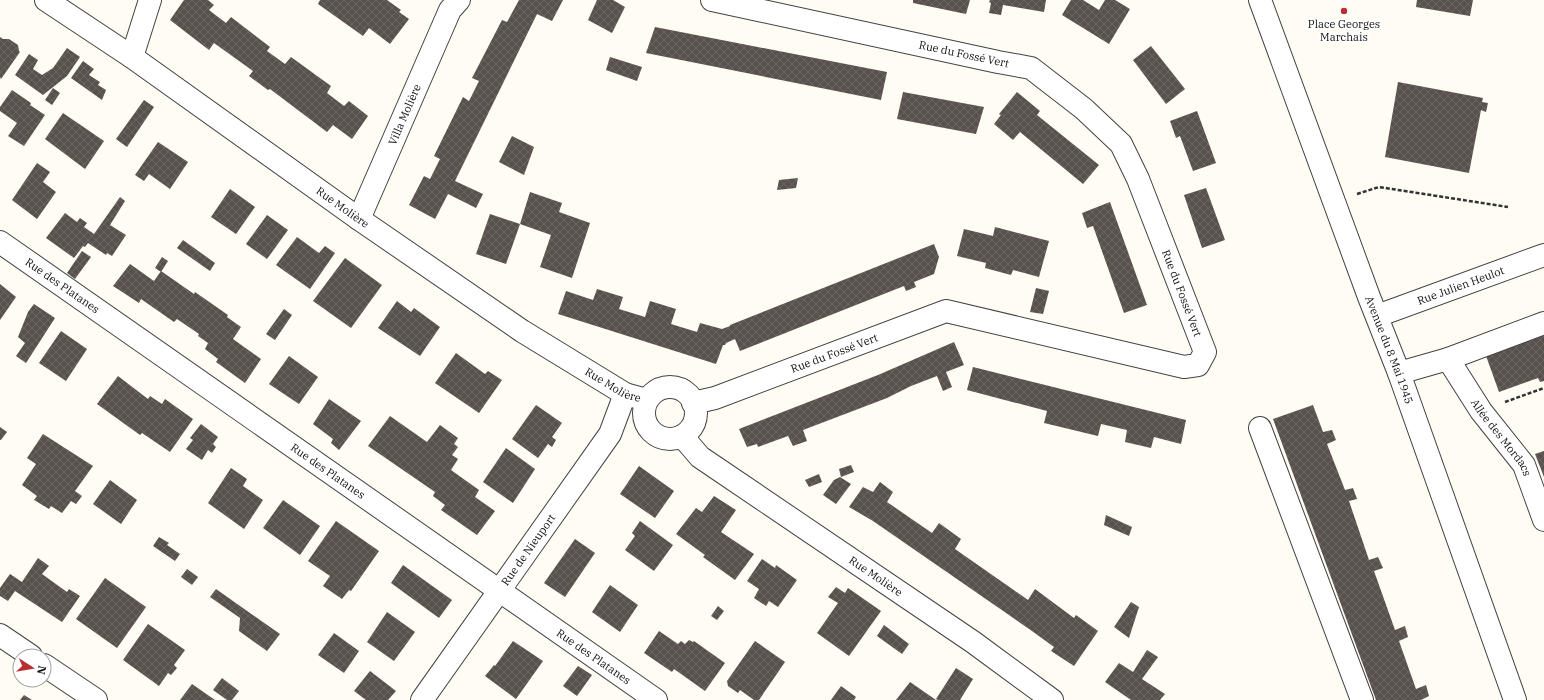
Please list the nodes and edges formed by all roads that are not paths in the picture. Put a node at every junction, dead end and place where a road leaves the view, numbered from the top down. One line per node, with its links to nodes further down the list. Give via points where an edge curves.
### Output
1 (46, 0): 6 (street, Rue Molière)
2 (150, 0): 6 (street)
3 (712, 0): 16 (street, Rue du Fossé Vert, via 1032,68 1084,109 1121,144 1138,179 1205,352 1198,364 1184,367 946,311 715,398)
4 (1260, 0): 10 (street, Avenue du 8 Mai 1945)
5 (449, 3): 7 (street, Villa Molière)
6 (132, 57): 7 (street, Rue Molière)
7 (359, 219): 14 (street, Rue Molière, via 522,331)
8 (0, 242): 20 (street, Rue des Platanes)
9 (1544, 255): 10 (street, Rue Julien Heulot)
10 (1377, 316): 13 (street, Avenue du 8 Mai 1945)
11 (1544, 323): 12 (street)
12 (1448, 359): 13 (street); 19 (street, Allée des Mordacs, via 1481,411 1524,465)
13 (1399, 373): 29 (street, Avenue du 8 Mai 1945)
14 (625, 394): 15 (street, Rue Molière); 20 (street, Rue de Nieuport, via 610,434)
15 (647, 400): 16 (street, via 659,389 671,388 683,391); 18 (street, via 644,417 651,431 666,439)
16 (693, 403): 18 (street, via 696,410 693,425)
17 (1260, 428): 28 (street)
18 (682, 436): 27 (street, Rue Molière, via 700,457 973,642)
19 (1544, 520)
20 (500, 591): 25 (street, Rue de Nieuport); 26 (street, Rue des Platanes)
21 (0, 635): 22 (street)
22 (19, 648)
23 (52, 670): 24 (street)
24 (96, 700)
25 (422, 700)
26 (656, 700)
27 (1052, 700)
28 (1362, 700)
29 (1515, 700)

